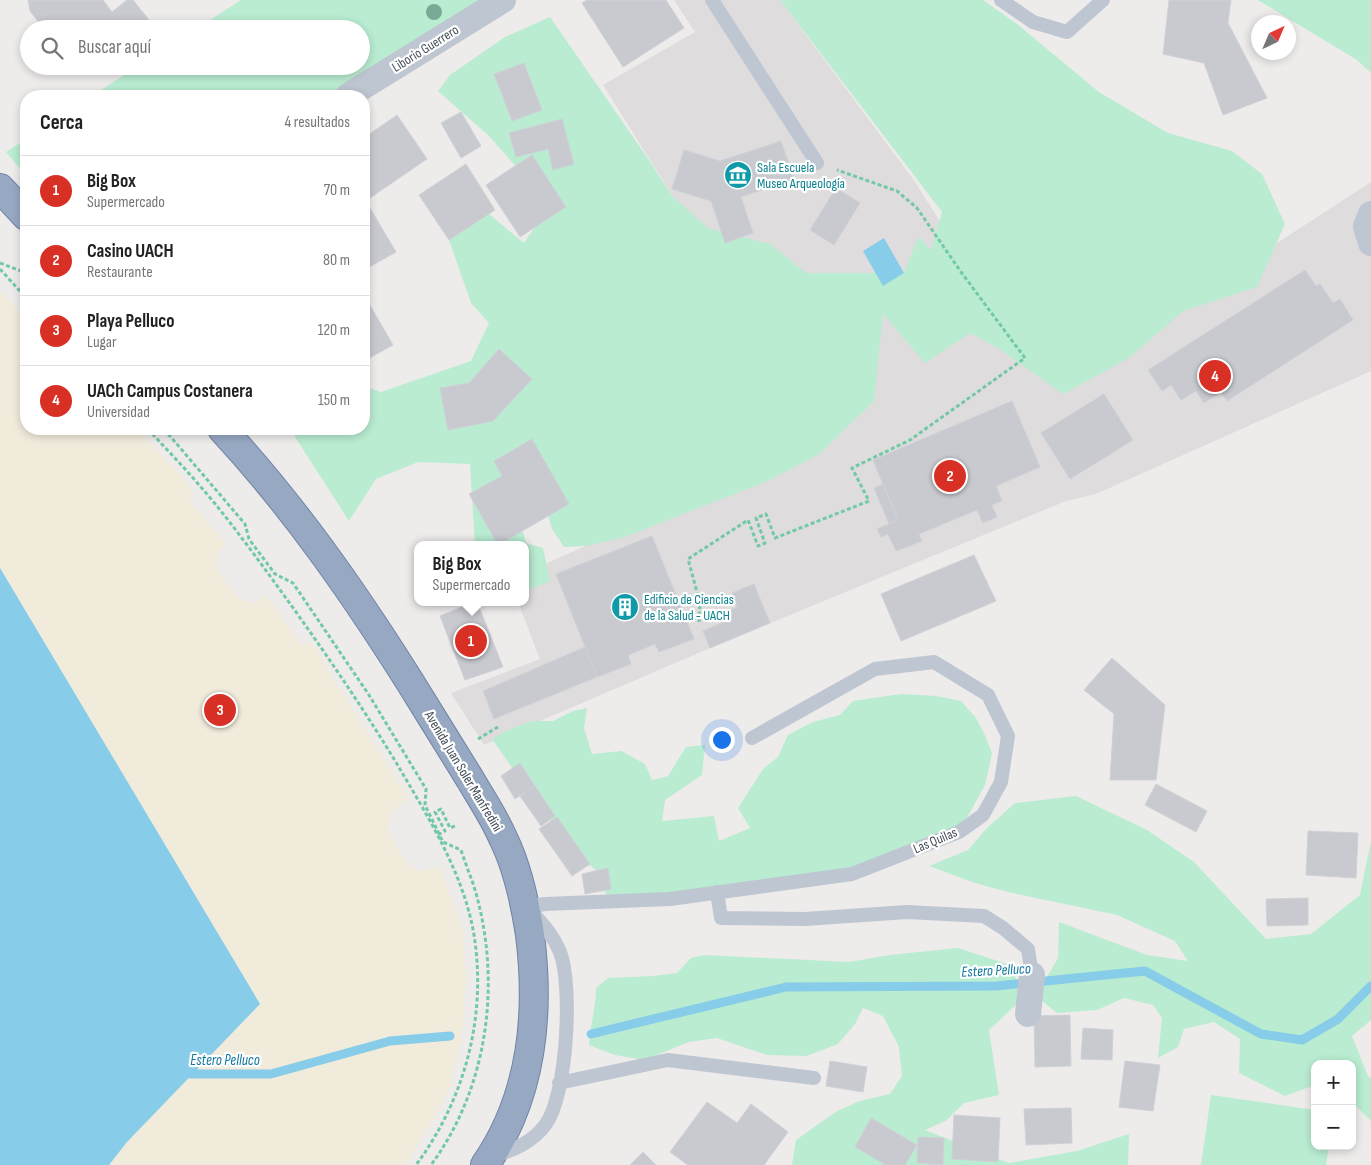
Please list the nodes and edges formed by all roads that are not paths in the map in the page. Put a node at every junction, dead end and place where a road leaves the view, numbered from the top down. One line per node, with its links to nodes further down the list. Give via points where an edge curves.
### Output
1 (503, 0): 5 (street, Liborio Guerrero)
2 (712, 0): 6 (lane)
3 (1001, 0): 4 (lane, via 1033,22 1067,32)
4 (1103, 0)
5 (358, 90)
6 (818, 163)
7 (0, 188): 8 (highway)
8 (20, 210)
9 (1371, 214): 10 (street, via 1366,226)
10 (1371, 242)
11 (227, 435): 14 (highway, Avenida Juan Soler Manfredini, via 320,546 389,649 500,831)
12 (752, 738): 13 (lane, Las Quilas, via 875,669 934,662 988,695 1008,736 1001,782 983,814 959,832 852,874)
13 (717, 892): 14 (lane, Las Quilas, via 670,899 545,904); 15 (lane, via 721,918 805,919 907,912 984,916 1028,949)
14 (526, 908): 18 (lane, via 554,940 564,968 566,1013 563,1068); 19 (highway, Avenida Juan Soler Manfredini, via 534,984 529,1054 517,1103)
15 (1032, 975): 16 (street)
16 (1029, 1008)
17 (814, 1078): 18 (lane, via 668,1060)
18 (559, 1082): 19 (lane, via 553,1110 546,1123 523,1145)
19 (493, 1162)

